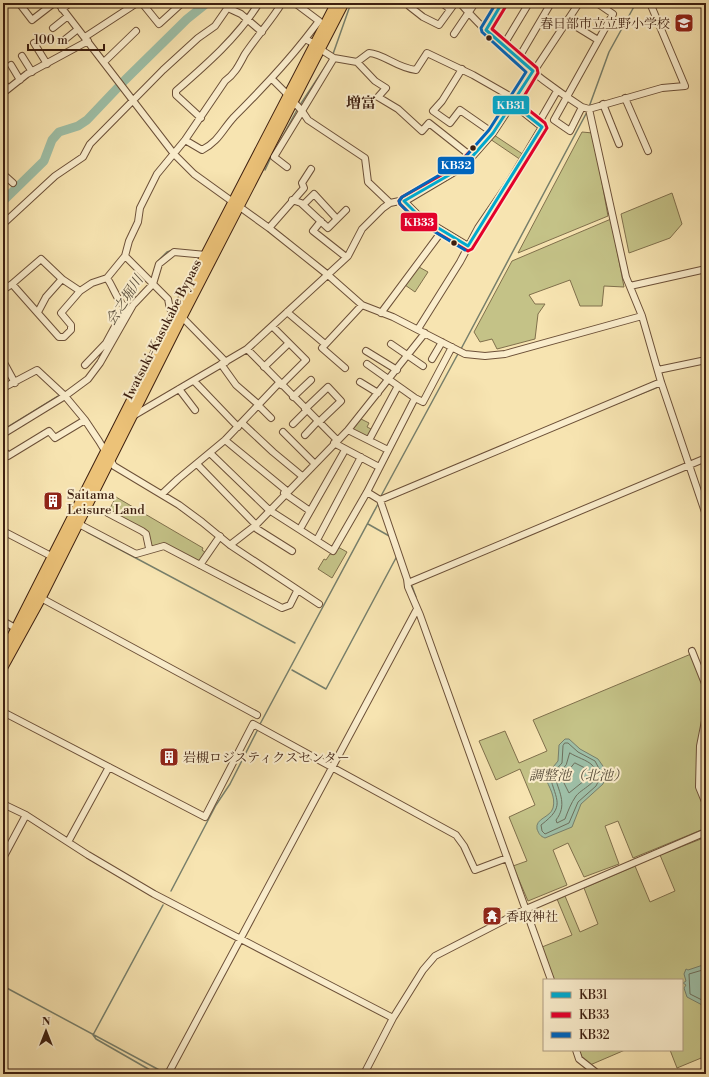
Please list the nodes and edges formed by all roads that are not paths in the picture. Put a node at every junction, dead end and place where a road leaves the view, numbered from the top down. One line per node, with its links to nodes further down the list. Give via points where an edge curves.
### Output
1 (19, 3): 2 (street, via 32,20)
2 (54, 3)
3 (58, 3): 25 (street)
4 (70, 3): 25 (street)
5 (137, 3): 37 (street)
6 (142, 3): 7 (street, via 159,24)
7 (182, 3)
8 (259, 3): 29 (street)
9 (282, 3): 35 (street)
10 (295, 3): 38 (street, via 319,21)
11 (336, 3): 43 (highway, Iwatsuki-Kasukabe Bypass)
12 (344, 3): 43 (highway, Iwatsuki-Kasukabe Bypass)
13 (412, 3): 26 (street, via 409,6 439,25)
14 (442, 3): 26 (street)
15 (455, 3): 26 (street)
16 (460, 3): 27 (street)
17 (475, 3): 27 (street)
18 (502, 3): 33 (street)
19 (529, 3): 42 (street)
20 (551, 3): 46 (street)
21 (597, 3): 39 (street, via 613,14)
22 (650, 3): 61 (street, via 685,86 662,88)
23 (577, 4): 30 (street)
24 (229, 5): 29 (street); 62 (street, via 215,26 198,38)
25 (62, 9): 28 (street)
26 (450, 9)
27 (469, 13): 33 (street); 36 (street)
28 (68, 16): 31 (street); 32 (street)
29 (248, 19): 35 (street); 68 (street, via 220,53 176,91 176,95)
30 (567, 21): 39 (street); 52 (street)
31 (53, 28)
32 (78, 29): 37 (street); 40 (street)
33 (486, 30): 42 (street)
34 (136, 32): 47 (street)
35 (262, 32): 68 (street, via 234,75 225,81 211,100)
36 (454, 34)
37 (86, 39): 47 (street); 49 (street)
38 (305, 39): 43 (street); 54 (street)
39 (598, 40): 59 (street)
40 (63, 41)
41 (34, 43): 49 (street)
42 (503, 46): 46 (street)
43 (317, 47): 45 (street); 60 (highway, Iwatsuki-Kasukabe Bypass)
44 (22, 56): 53 (street)
45 (332, 57): 48 (street); 67 (street)
46 (518, 59): 52 (street)
47 (104, 62): 62 (street)
48 (357, 62): 51 (street, via 369,53 375,53 404,68 416,70 427,53); 75 (street, via 375,81 386,88 378,97 398,109 422,131 429,123)
49 (47, 64): 53 (street)
50 (11, 65): 55 (street)
51 (462, 69): 63 (street); 70 (street, via 433,111 450,123 460,110)
52 (533, 71): 58 (street); 63 (street)
53 (32, 72): 55 (street)
54 (272, 79): 60 (street); 71 (street, via 232,119 213,144 202,150)
55 (20, 80): 57 (street)
56 (3, 82): 57 (street)
57 (5, 91)
58 (557, 91): 59 (street); 69 (street)
59 (566, 97): 65 (street); 65 (street, via 554,120 570,131)
60 (291, 98): 67 (street); 82 (highway, Iwatsuki-Kasukabe Bypass)
61 (626, 98): 64 (street); 73 (street)
62 (134, 101): 74 (street); 88 (street, via 90,144 83,157 55,176)
63 (514, 102): 69 (street); 70 (street)
64 (603, 104): 66 (street); 72 (street)
65 (582, 107): 66 (street)
66 (589, 109): 101 (street)
67 (302, 112): 76 (street, via 274,157); 83 (street, via 308,120 364,158 368,182)
68 (201, 118): 71 (street)
69 (538, 124): 91 (street, via 542,127)
70 (493, 133): 75 (street)
71 (185, 140): 74 (street)
72 (619, 144)
73 (648, 152)
74 (174, 154): 82 (street, via 194,174); 93 (street, via 157,174 146,195)
75 (472, 157): 81 (street, via 457,172)
76 (287, 167)
77 (311, 169): 80 (street, via 302,183 304,188)
78 (3, 174): 79 (street)
79 (13, 183)
80 (292, 200): 84 (street); 89 (street)
81 (404, 201): 83 (street); 90 (street, via 420,217)
82 (237, 204): 89 (street); 92 (highway, Iwatsuki-Kasukabe Bypass); 109 (highway, Iwatsuki-Kasukabe Bypass)
83 (390, 204): 94 (street, via 382,208 362,230)
84 (303, 205): 86 (street, via 314,194); 87 (street)
85 (346, 210): 86 (street)
86 (337, 219): 87 (street, via 328,228)
87 (321, 221): 94 (street, via 313,231)
88 (3, 224)
89 (269, 228): 96 (street)
90 (442, 231): 91 (street); 108 (street)
91 (468, 246): 112 (street)
92 (206, 255): 99 (street, via 174,252 159,264); 109 (highway, Iwatsuki-Kasukabe Bypass)
93 (125, 256): 97 (street); 99 (street)
94 (346, 257): 96 (street)
95 (706, 269): 101 (street)
96 (328, 275): 104 (street); 107 (street)
97 (107, 278): 103 (street, via 92,283); 105 (street)
98 (62, 279): 100 (street, via 42,259); 103 (street); 106 (street, via 46,297)
99 (151, 282): 105 (street); 109 (street, via 168,299 170,309)
100 (12, 284): 102 (street); 106 (street)
101 (630, 286): 110 (street)
102 (3, 290)
103 (80, 291): 106 (street, via 61,313 71,325 71,330 64,337 59,337)
104 (362, 305): 108 (street); 116 (street)
105 (127, 309): 119 (street)
106 (38, 312)
107 (287, 312): 111 (street); 116 (street)
108 (381, 312): 112 (street)
109 (178, 315): 126 (street); 151 (highway, Iwatsuki-Kasukabe Bypass); 168 (highway, Iwatsuki-Kasukabe Bypass)
110 (642, 316): 118 (street, via 495,356 465,354); 133 (street)
111 (272, 326): 115 (street); 120 (street)
112 (418, 329): 113 (street)
113 (425, 333): 114 (street); 122 (street)
114 (442, 342): 118 (street); 123 (street)
115 (289, 343): 130 (street); 140 (street, via 306,360)
116 (325, 344): 131 (street, via 322,348)
117 (391, 344): 122 (street)
118 (452, 347): 147 (street, via 423,402)
119 (106, 348): 128 (street); 145 (street, via 88,379)
120 (246, 349): 126 (street); 130 (street)
121 (366, 351): 132 (street)
122 (407, 356): 129 (street); 132 (street)
123 (432, 359)
124 (706, 360): 133 (street)
125 (3, 361): 139 (street)
126 (223, 363): 136 (street); 148 (street, via 236,385)
127 (367, 364): 135 (street)
128 (85, 365)
129 (423, 366)
130 (264, 367): 140 (street)
131 (345, 368)
132 (397, 370): 135 (street)
133 (658, 370): 138 (street)
134 (311, 380): 146 (street)
135 (389, 380): 141 (street); 144 (street)
136 (194, 381): 143 (street); 156 (street)
137 (360, 382): 144 (street)
138 (661, 382): 173 (street); 179 (street)
139 (15, 383): 142 (street); 145 (street, via 37,370)
140 (280, 384): 146 (street); 148 (street)
141 (398, 386): 147 (street); 162 (street)
142 (3, 388)
143 (179, 389): 149 (street); 151 (street)
144 (378, 393): 157 (street)
145 (65, 396): 153 (street); 159 (street)
146 (293, 397): 150 (street)
147 (415, 398): 166 (street)
148 (258, 405): 152 (street); 156 (street)
149 (195, 410)
150 (306, 410): 154 (street); 154 (street, via 328,387 341,401); 155 (street)
151 (131, 417): 168 (highway, Iwatsuki-Kasukabe Bypass)
152 (272, 418)
153 (85, 420): 164 (street, via 55,438 49,430 8,456); 168 (street)
154 (319, 422): 160 (street); 163 (street)
155 (294, 424)
156 (240, 425): 161 (street); 175 (street)
157 (348, 430): 162 (street); 163 (street)
158 (283, 432): 171 (street)
159 (3, 434)
160 (305, 435)
161 (225, 440): 167 (street); 176 (street)
162 (369, 440): 166 (street)
163 (335, 442): 165 (street); 171 (street)
164 (3, 449)
165 (345, 450): 169 (street); 181 (street)
166 (388, 450): 174 (street)
167 (210, 453): 172 (street); 180 (street)
168 (108, 456): 178 (street, via 114,466); 184 (highway, Iwatsuki-Kasukabe Bypass); 193 (highway, Iwatsuki-Kasukabe Bypass)
169 (361, 457): 174 (street); 189 (street)
170 (706, 458): 173 (street)
171 (314, 463): 175 (street)
172 (197, 464): 178 (street); 185 (street)
173 (688, 465): 183 (street); 195 (street)
174 (379, 467): 177 (street)
175 (302, 476): 176 (street)
176 (286, 492): 180 (street); 181 (street)
177 (367, 492): 179 (street); 189 (street, via 333,551)
178 (162, 494): 188 (street)
179 (380, 500): 195 (street)
180 (269, 510): 185 (street); 186 (street)
181 (310, 511): 186 (street)
182 (106, 512): 191 (street, via 146,534)
183 (706, 515)
184 (78, 523): 194 (street, via 136,554 164,546); 197 (highway, Iwatsuki-Kasukabe Bypass)
185 (256, 525): 190 (street); 192 (street, via 257,529)
186 (300, 529): 189 (street)
187 (3, 531): 193 (street)
188 (220, 536): 190 (street); 194 (street)
189 (317, 540)
190 (230, 545): 196 (street)
191 (149, 548)
192 (292, 551)
193 (53, 557): 201 (highway, Iwatsuki-Kasukabe Bypass)
194 (200, 565): 196 (street, via 282,608 290,605)
195 (408, 584): 199 (street)
196 (297, 591): 198 (street)
197 (41, 598): 204 (highway, Iwatsuki-Kasukabe Bypass); 207 (street)
198 (319, 604)
199 (417, 609): 210 (street); 217 (street)
200 (3, 621): 201 (street)
201 (17, 629): 203 (highway, Iwatsuki-Kasukabe Bypass)
202 (692, 651): 205 (street)
203 (3, 654)
204 (3, 667)
205 (706, 686)
206 (3, 712): 209 (street)
207 (257, 715)
208 (706, 716): 212 (street, via 700,746 699,787)
209 (109, 767): 210 (street, via 205,817 252,724); 215 (street)
210 (332, 768): 217 (street, via 456,835 475,870); 219 (street)
211 (3, 804): 213 (street)
212 (706, 804)
213 (26, 815): 215 (street); 216 (street)
214 (706, 832): 218 (street)
215 (68, 842): 219 (street, via 154,894)
216 (3, 858)
217 (507, 858): 218 (street)
218 (526, 909): 220 (street); 221 (street, via 435,956 423,970)
219 (240, 940): 221 (street); 223 (street)
220 (551, 979)
221 (393, 1018): 224 (street)
222 (576, 1051): 225 (street, via 579,1059)
223 (168, 1074)
224 (364, 1074)
225 (598, 1074)

